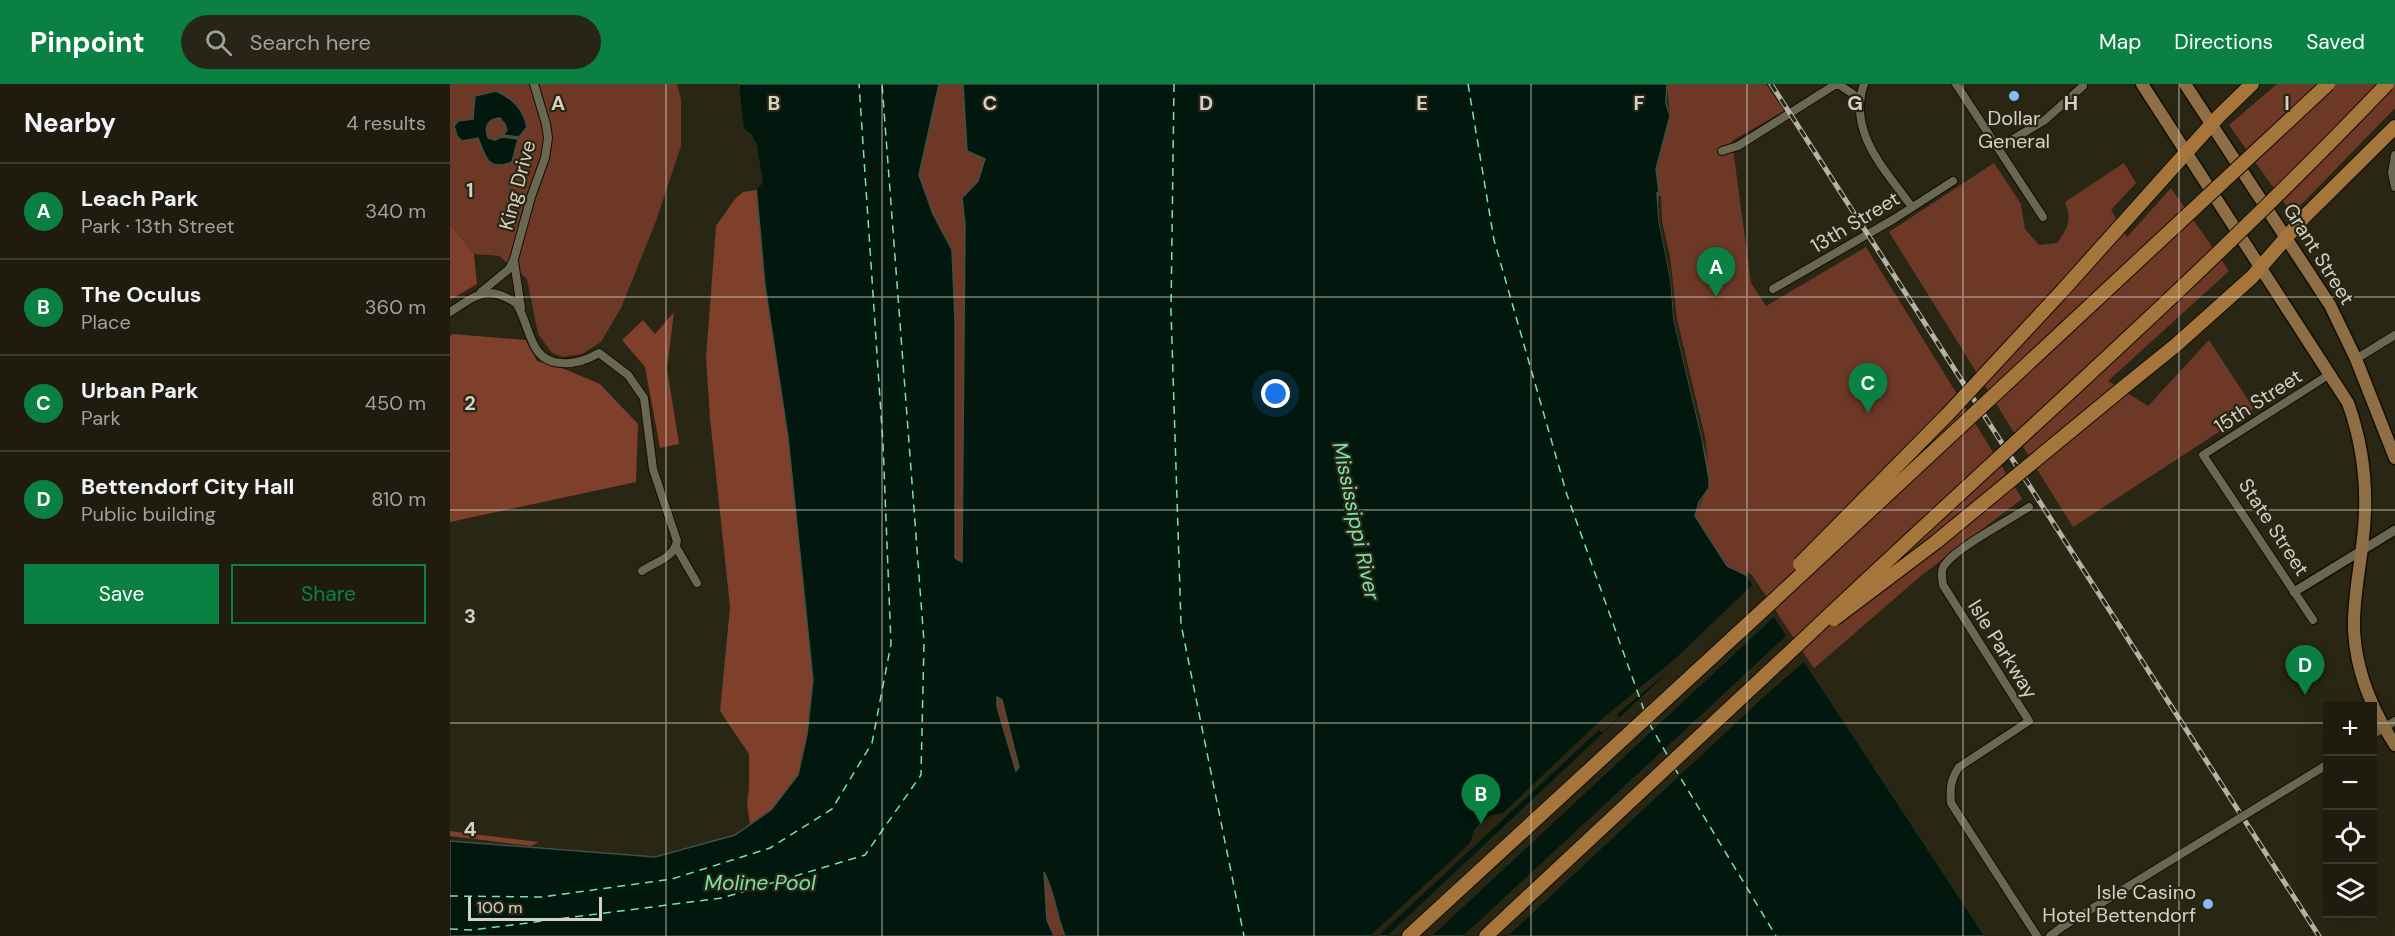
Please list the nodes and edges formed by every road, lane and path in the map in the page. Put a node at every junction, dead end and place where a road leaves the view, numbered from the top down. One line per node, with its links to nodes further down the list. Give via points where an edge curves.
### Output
1 (534, 84): 23 (street, King Drive, via 546,124 547,147)
2 (1837, 84): 11 (street); 15 (street, via 1738,146)
3 (1864, 84): 11 (street)
4 (1956, 84): 14 (street)
5 (2142, 84): 16 (main road)
6 (2185, 84): 12 (main road, Grant Street)
7 (2252, 84): 12 (highway)
8 (2328, 84): 41 (highway, bridge)
9 (2387, 84): 43 (highway, bridge, via 2293,180 2041,420)
10 (2083, 86): 14 (street, via 2045,120)
11 (1860, 103): 20 (street, via 1860,120 1868,145)
12 (2212, 124): 16 (highway); 22 (main road, Grant Street)
13 (2395, 127): 22 (highway)
14 (1998, 148): 21 (street)
15 (1722, 151)
16 (2187, 152): 24 (main road); 41 (highway, bridge, via 1954,408 1810,553)
17 (2395, 156): 19 (street)
18 (1953, 181): 20 (street, 13th Street)
19 (2395, 187)
20 (1912, 207): 25 (street, 13th Street)
21 (2043, 217)
22 (2286, 237): 24 (highway); 30 (main road, Grant Street, via 2330,305)
23 (514, 259): 26 (street, via 509,269); 27 (street)
24 (2261, 268): 31 (main road); 43 (highway, bridge, via 2176,345 1880,586)
25 (1773, 289)
26 (477, 295): 27 (street, via 486,291 499,294); 28 (street)
27 (521, 310): 36 (street, via 533,345 544,359 580,362 599,353 628,375 644,398 653,469 676,536)
28 (450, 312)
29 (2395, 335): 30 (street)
30 (2356, 359): 33 (main road, Grant Street)
31 (2330, 374): 32 (street, 15th Street); 37 (main road, via 2348,403 2361,446 2366,485)
32 (2203, 455): 40 (street, State Street)
33 (2395, 458)
34 (2029, 507): 49 (street, Isle Parkway, via 1966,548 1946,563 1941,572 1943,585 2029,721 1959,768 1950,787 1951,803)
35 (2395, 530): 37 (street)
36 (676, 547): 38 (street); 39 (street)
37 (2362, 550): 40 (street); 44 (main road, via 2355,610 2356,648 2365,686)
38 (642, 571)
39 (697, 583)
40 (2294, 592): 42 (street, State Street)
41 (1774, 600): 47 (highway)
42 (2313, 620)
43 (1805, 638): 48 (highway)
44 (2389, 725): 45 (main road)
45 (2395, 745)
46 (2323, 767): 50 (street, bridge)
47 (1410, 936)
48 (1486, 936)
49 (2037, 936)
50 (2050, 936)

